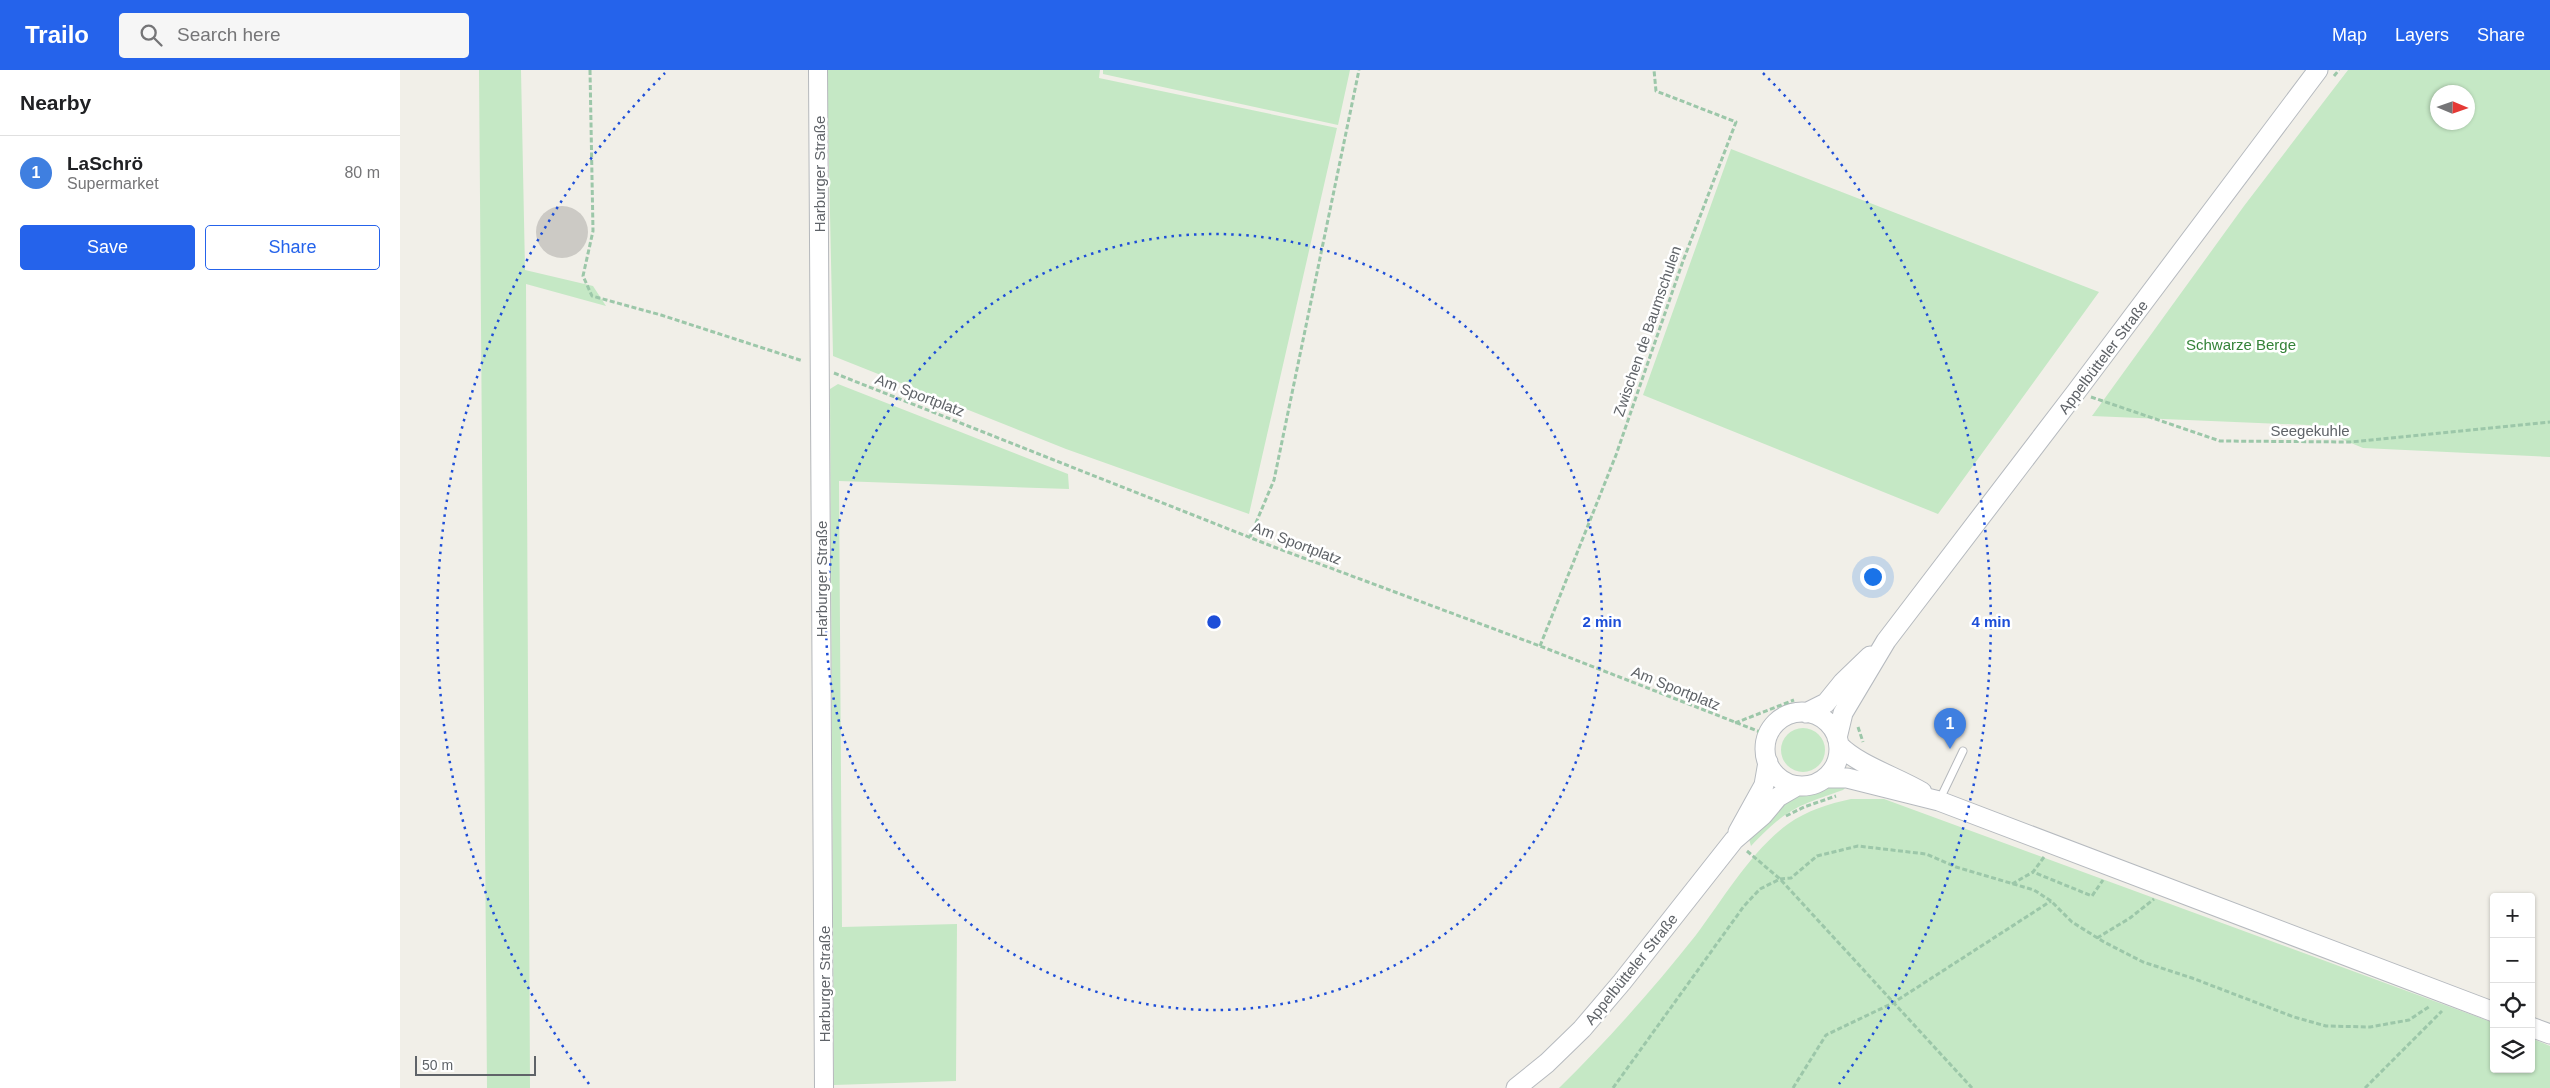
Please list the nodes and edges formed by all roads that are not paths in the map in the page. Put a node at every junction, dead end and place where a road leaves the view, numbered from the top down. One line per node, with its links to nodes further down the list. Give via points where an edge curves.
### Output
1 (818, 70): 15 (street, Harburger Straße, via 814,365)
2 (2318, 70): 3 (main road, Appelbütteler Straße)
3 (1886, 641): 4 (main road, Appelbütteler Straße, via 1826,703); 5 (main road, Appelbütteler Straße, via 1843,713)
4 (1803, 705): 5 (main road, via 1824,720); 7 (main road, via 1783,718 1768,735 1765,749)
5 (1838, 742): 8 (main road, via 1836,764); 10 (main road, via 1856,760)
6 (1962, 751): 10 (lane)
7 (1768, 762): 9 (main road, via 1779,779); 11 (main road, Appelbütteler Straße, via 1764,785)
8 (1825, 778): 9 (main road, via 1810,786); 10 (main road, via 1847,778)
9 (1797, 786): 11 (main road, Appelbütteler Straße, via 1778,797)
10 (1939, 801): 12 (main road, via 2446,999)
11 (1734, 840): 16 (main road, Appelbütteler Straße, via 1588,1022 1547,1063)
12 (2490, 1011)
13 (2534, 1028): 14 (main road)
14 (2550, 1034)
15 (824, 1088)
16 (1516, 1088)

